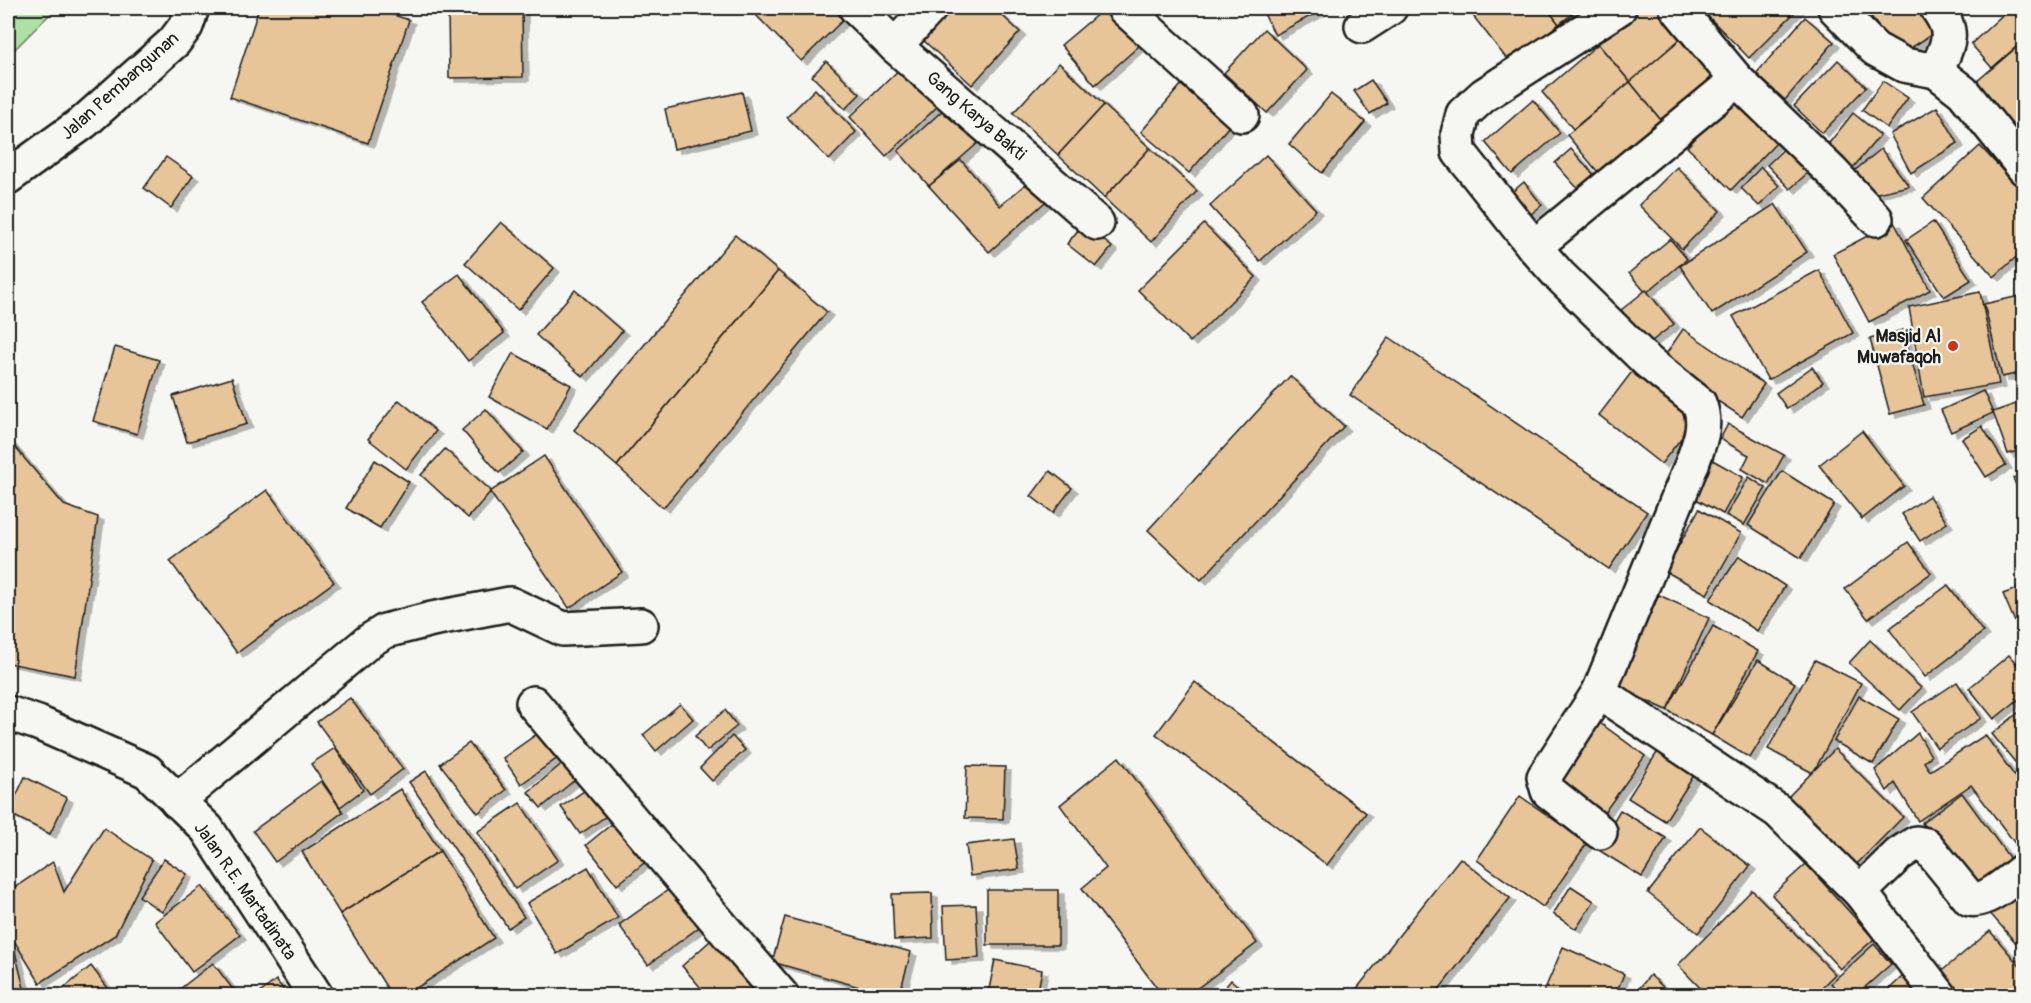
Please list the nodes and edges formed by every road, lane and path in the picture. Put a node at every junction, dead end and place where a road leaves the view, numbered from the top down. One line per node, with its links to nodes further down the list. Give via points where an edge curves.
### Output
1 (192, 8): 16 (street, Jalan Pembangunan, via 186,26 174,42 84,123)
2 (856, 8): 11 (street, Gang Karya Bakti)
3 (930, 8): 11 (street)
4 (1127, 8): 14 (street)
5 (1390, 8): 10 (street)
6 (1618, 8): 19 (street, via 1484,95 1463,114 1459,152)
7 (1677, 8): 13 (street)
8 (1835, 8): 12 (street, via 1875,49 1904,65)
9 (1936, 8): 12 (street, via 1950,32)
10 (1362, 26)
11 (895, 46): 18 (street, Gang Karya Bakti)
12 (1936, 71): 15 (street, via 1963,92)
13 (1737, 80): 17 (street); 19 (street)
14 (1242, 115)
15 (2024, 168)
16 (8, 177)
17 (1876, 219)
18 (1097, 223)
19 (1534, 248): 21 (street, via 1648,362 1699,403 1704,420 1692,464)
20 (641, 625): 24 (street, via 563,629 510,604 385,631)
21 (1599, 692): 25 (street, via 1544,777 1548,791); 27 (street, via 1778,812)
22 (533, 703): 29 (street)
23 (8, 713): 24 (street, Jalan R.E. Martadinata, via 147,771)
24 (177, 801): 28 (street, Jalan R.E. Martadinata, via 207,829)
25 (1600, 832)
26 (2024, 870): 27 (street, via 1984,898 1974,900 1926,845 1916,843)
27 (1860, 892): 30 (street)
28 (316, 996)
29 (782, 996)
30 (1940, 996)

